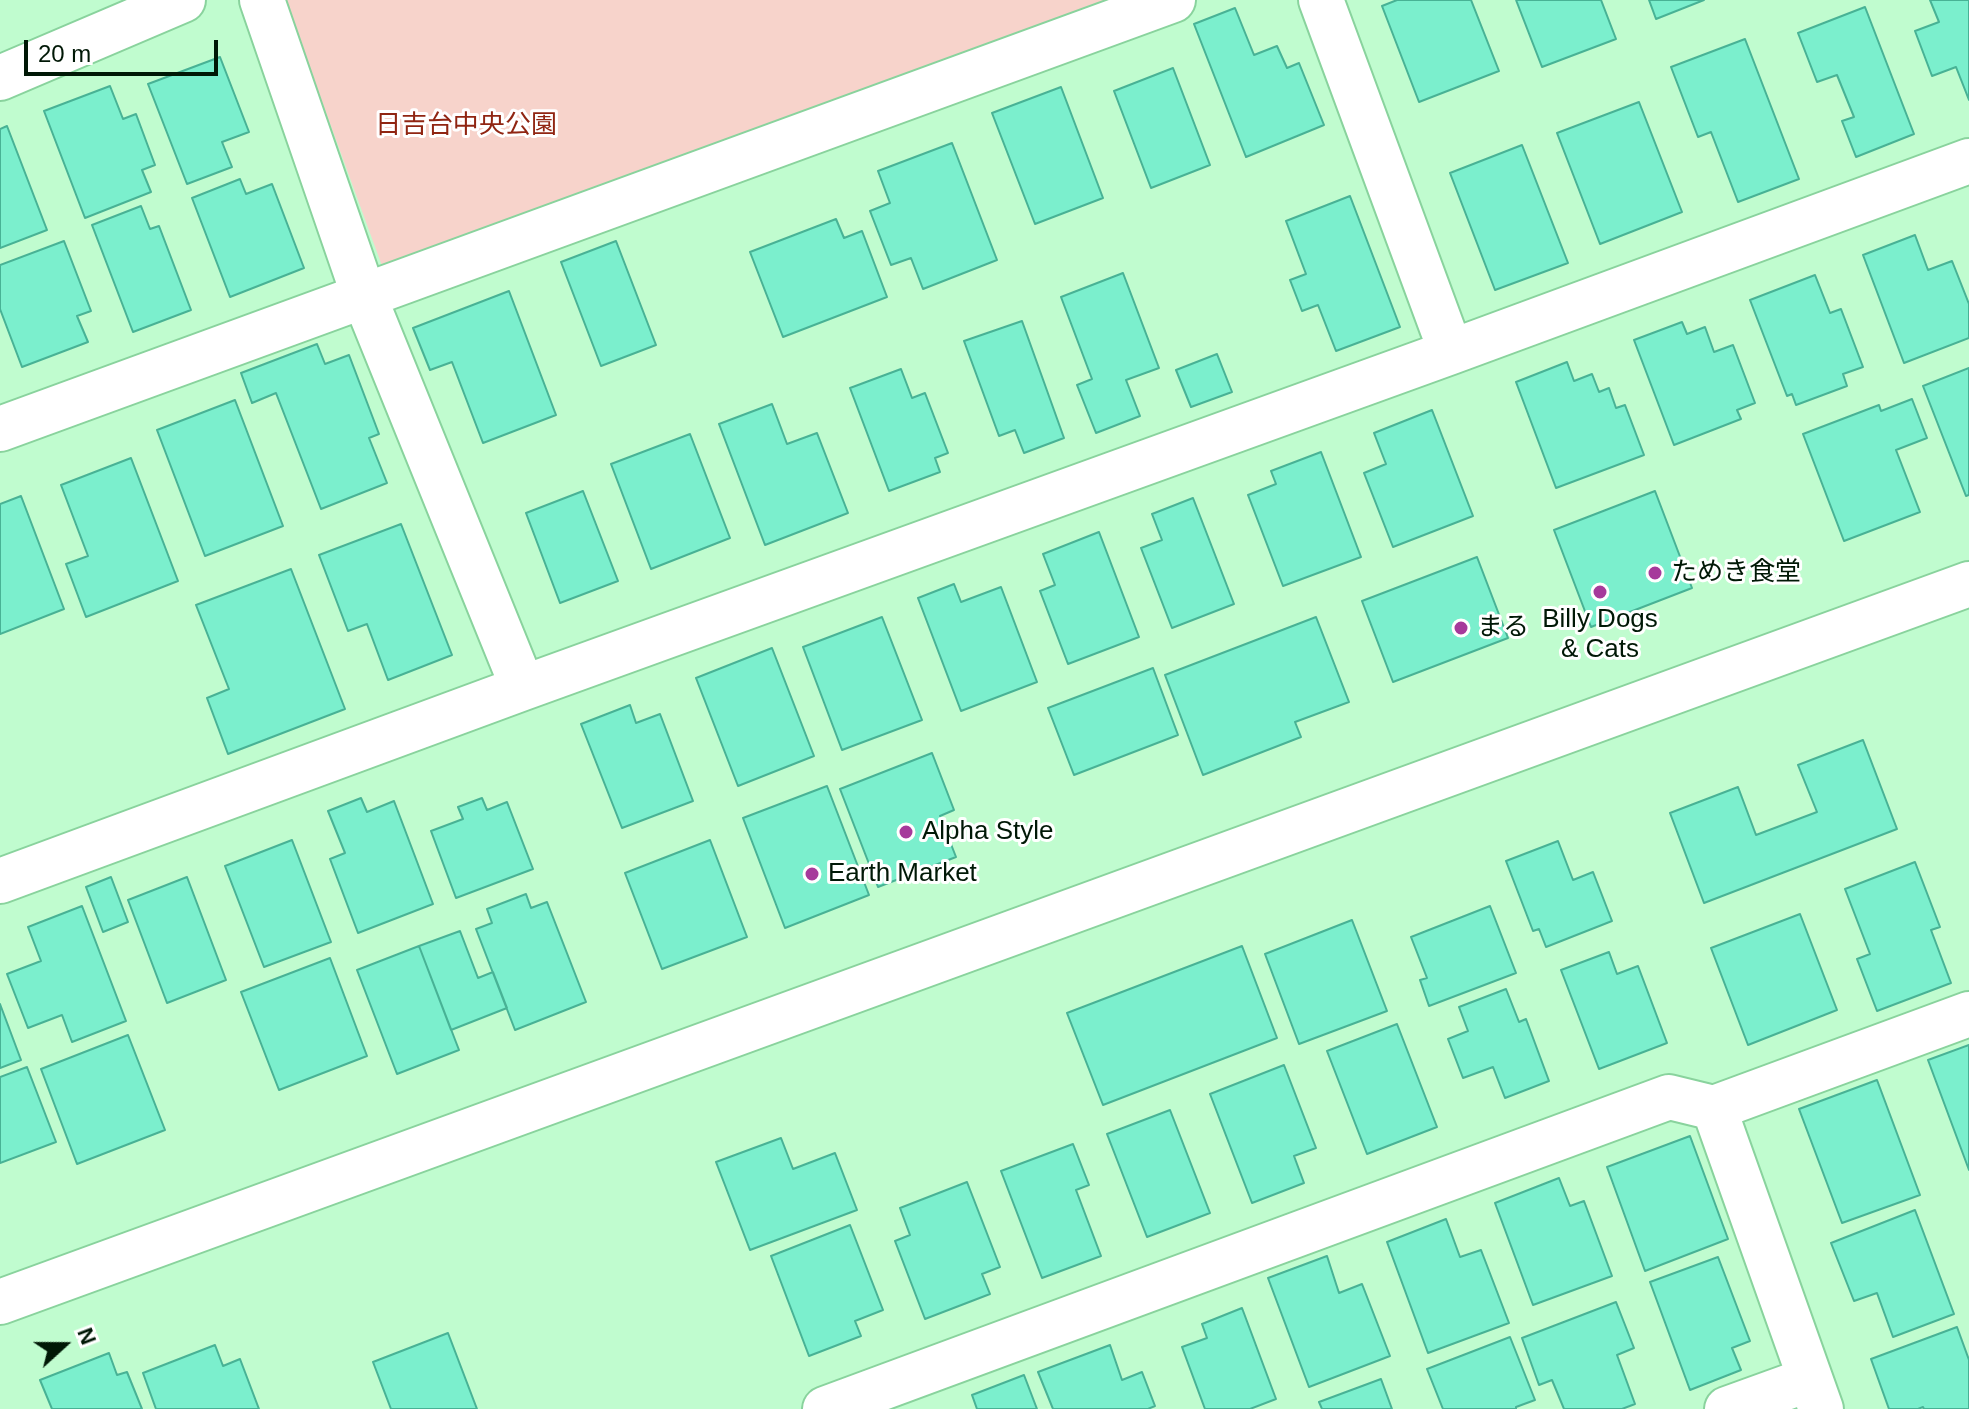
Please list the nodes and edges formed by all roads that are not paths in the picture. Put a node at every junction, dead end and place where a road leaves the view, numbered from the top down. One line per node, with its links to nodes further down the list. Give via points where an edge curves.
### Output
1 (183, 0): 5 (street)
2 (262, 0): 7 (street)
3 (1173, 0): 7 (street)
4 (1321, 0): 8 (street)
5 (0, 78)
6 (1969, 161): 8 (street)
7 (364, 296): 9 (street); 11 (street)
8 (1451, 352): 11 (street)
9 (0, 429)
10 (1969, 584): 15 (street)
11 (523, 688): 12 (street)
12 (0, 881)
13 (1969, 1014): 14 (street)
14 (1714, 1108): 16 (street); 17 (street, via 1669,1097)
15 (0, 1302)
16 (1815, 1394): 18 (street)
17 (825, 1409)
18 (1727, 1409)

